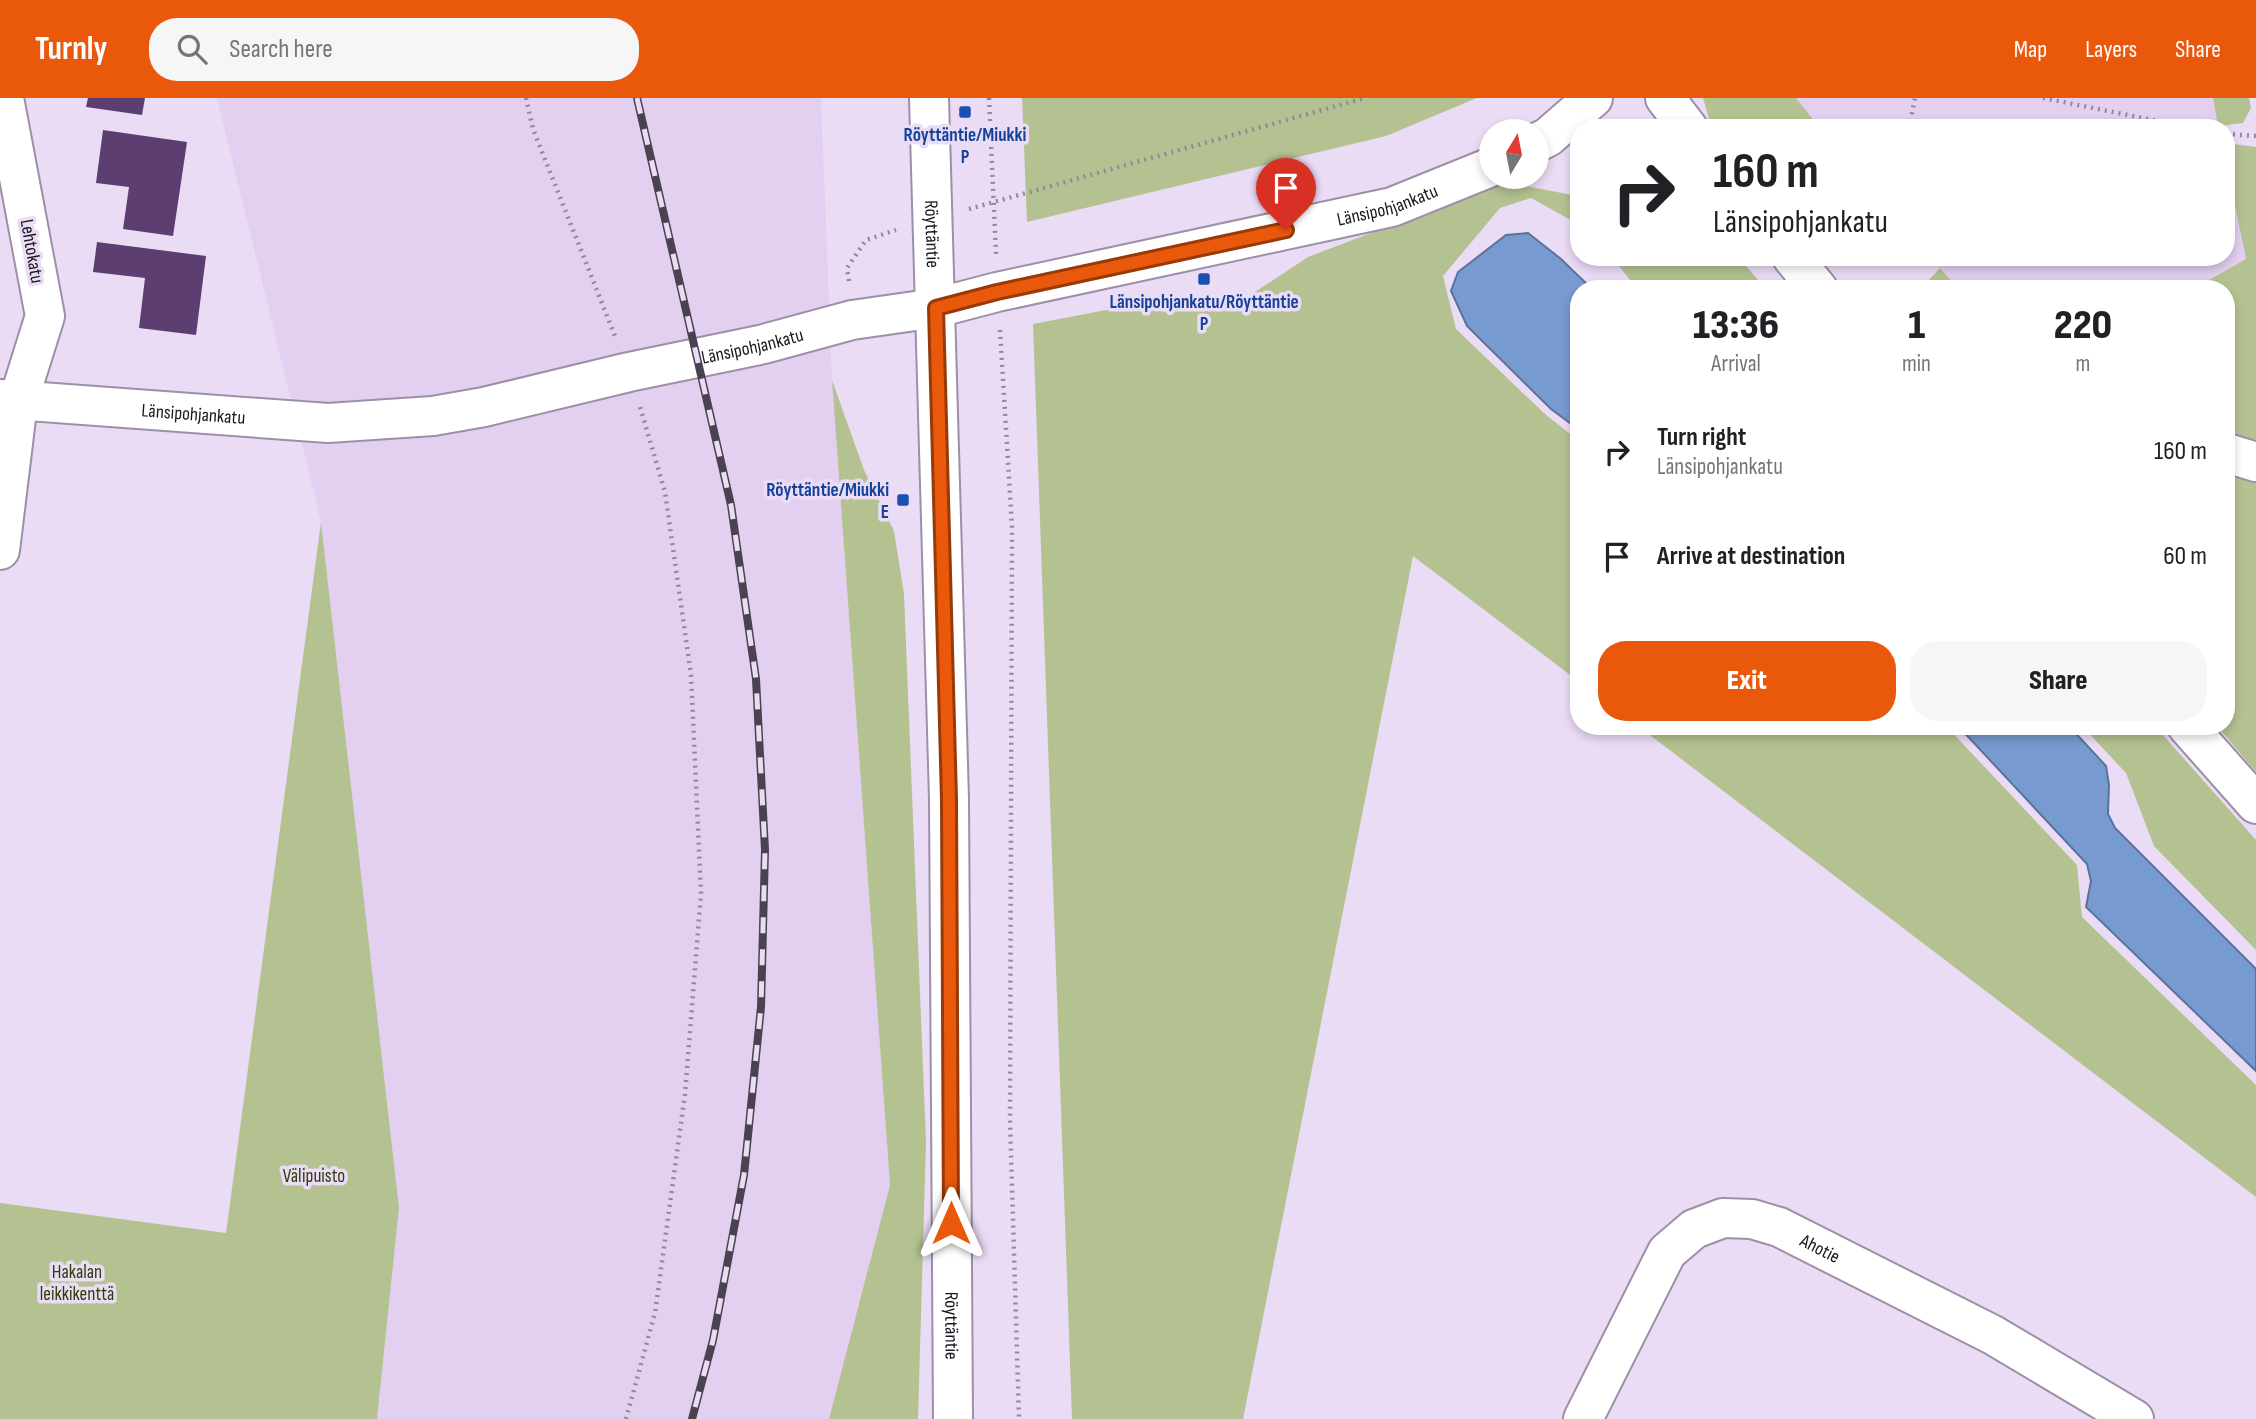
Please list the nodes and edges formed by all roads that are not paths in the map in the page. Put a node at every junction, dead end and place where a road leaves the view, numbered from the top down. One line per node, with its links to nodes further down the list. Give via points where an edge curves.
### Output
1 (4, 98): 11 (street, Lehtokatu, via 45,316)
2 (929, 98): 10 (street, Röyttäntie)
3 (1593, 98): 6 (street)
4 (1665, 98): 5 (street)
5 (1681, 119)
6 (1549, 136)
7 (1479, 172): 10 (street, Länsipohjankatu, via 1392,207)
8 (1799, 266): 9 (street)
9 (1811, 280)
10 (936, 308): 11 (street, Länsipohjankatu, via 852,320 764,344 446,414 328,424); 17 (street, Röyttäntie, via 949,800)
11 (9, 400): 14 (street, Lehtokatu)
12 (2235, 456): 13 (street)
13 (2256, 462)
14 (0, 550)
15 (2195, 735): 16 (street)
16 (2256, 804)
17 (953, 1419)
18 (1583, 1419): 19 (street, Ahotie, via 1667,1252 1694,1228 1723,1218 1752,1219 1779,1227 1993,1335)
19 (2134, 1419)

